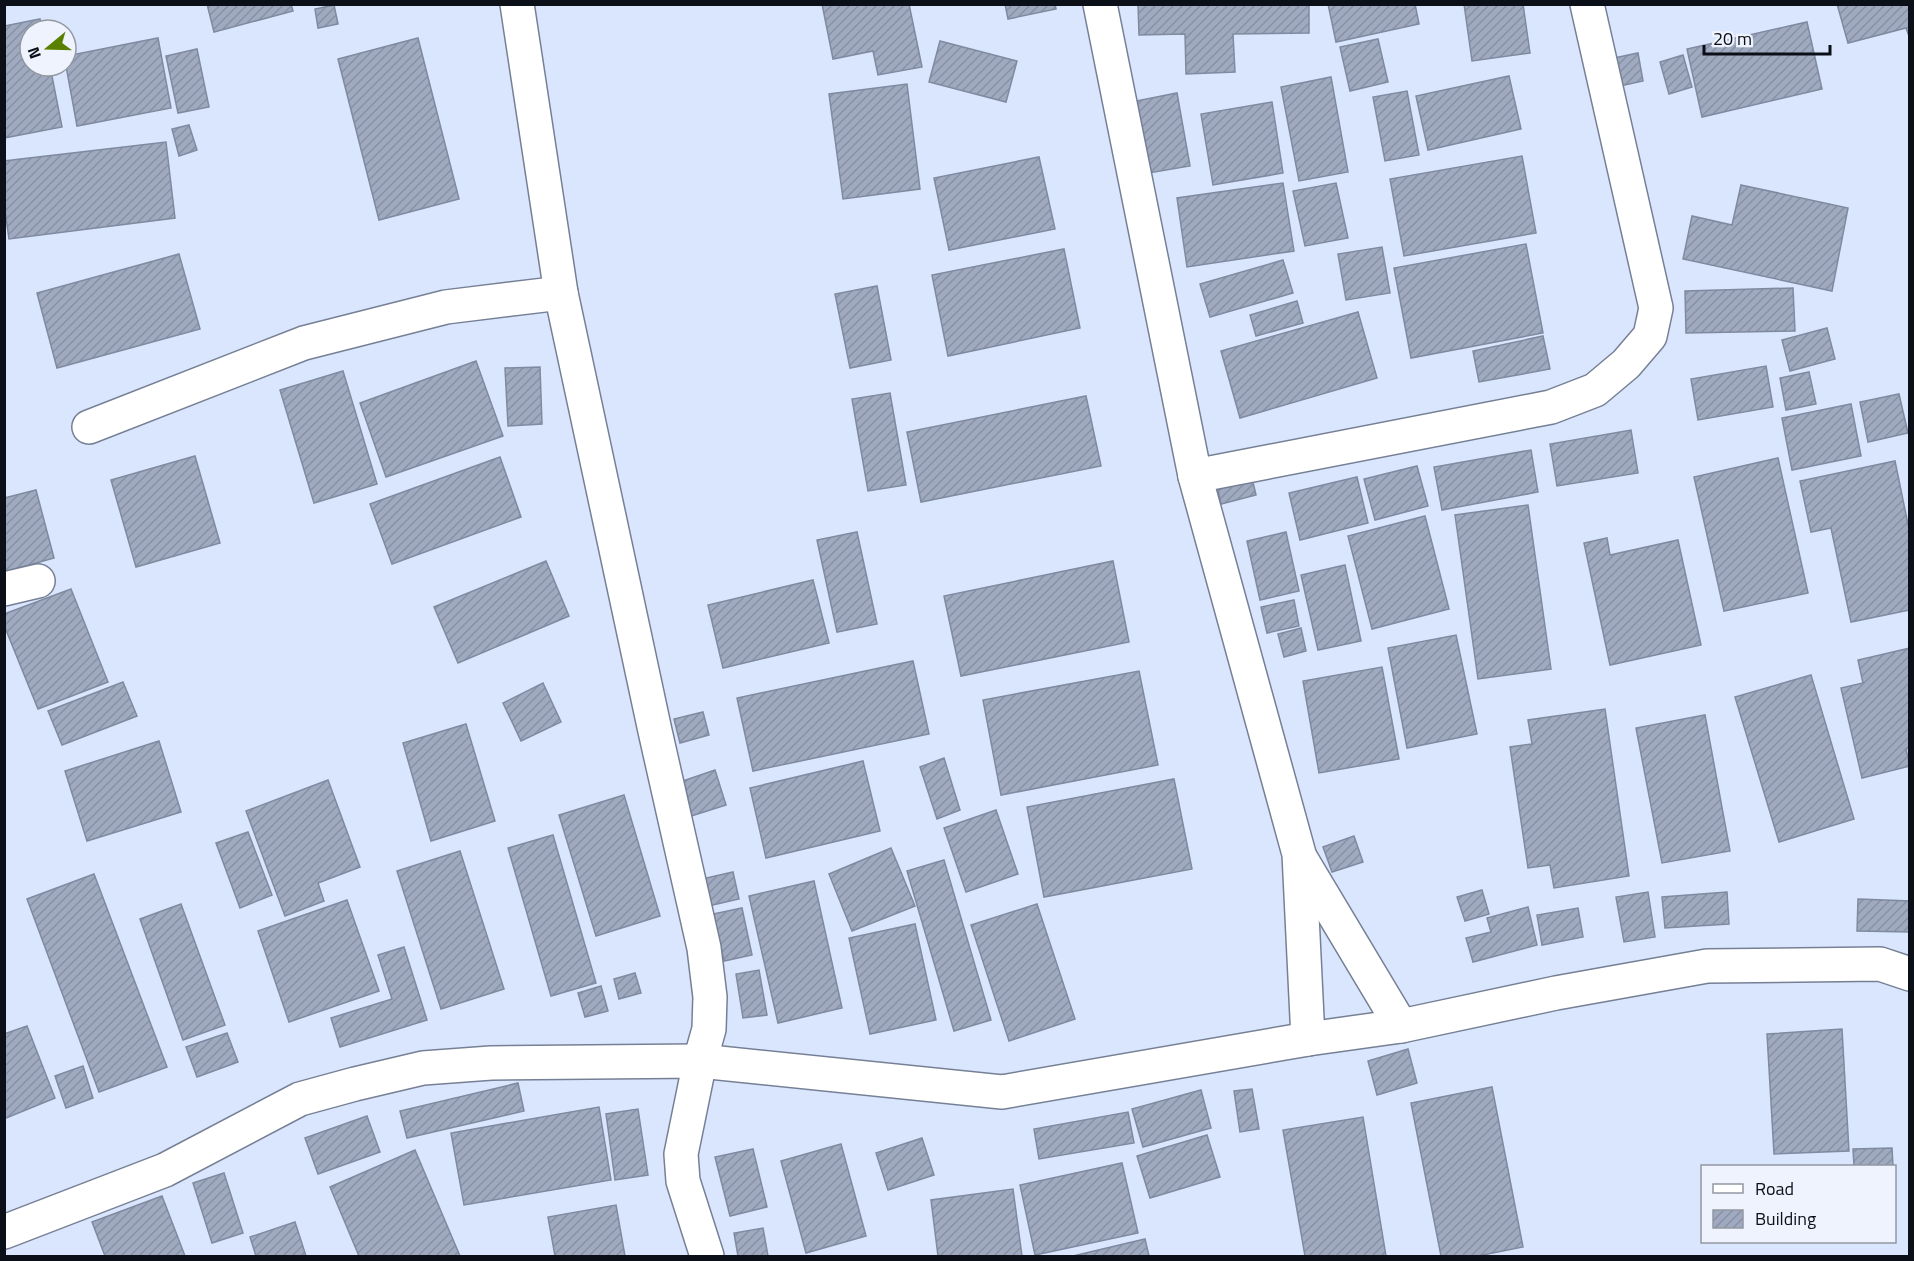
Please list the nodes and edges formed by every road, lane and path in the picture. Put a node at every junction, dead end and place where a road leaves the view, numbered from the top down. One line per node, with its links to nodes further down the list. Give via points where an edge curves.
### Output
1 (517, 4): 4 (street)
2 (1100, 4): 6 (street)
3 (1587, 4): 6 (street, via 1656,308 1650,336 1626,364 1595,390 1551,407)
4 (561, 293): 5 (street, via 446,307 304,343); 13 (street, via 704,948 710,1018)
5 (90, 427)
6 (1195, 476): 9 (street)
7 (38, 581): 8 (street)
8 (4, 589)
9 (1299, 855): 11 (street); 12 (street)
10 (1910, 974): 11 (street, via 1880,964 1707,966)
11 (1401, 1026): 12 (street)
12 (1308, 1039): 13 (street, via 1002,1092)
13 (700, 1061): 14 (street, via 491,1063 423,1068 355,1084 300,1099 165,1170); 15 (street, via 681,1154 683,1181)
14 (4, 1232)
15 (707, 1257)

